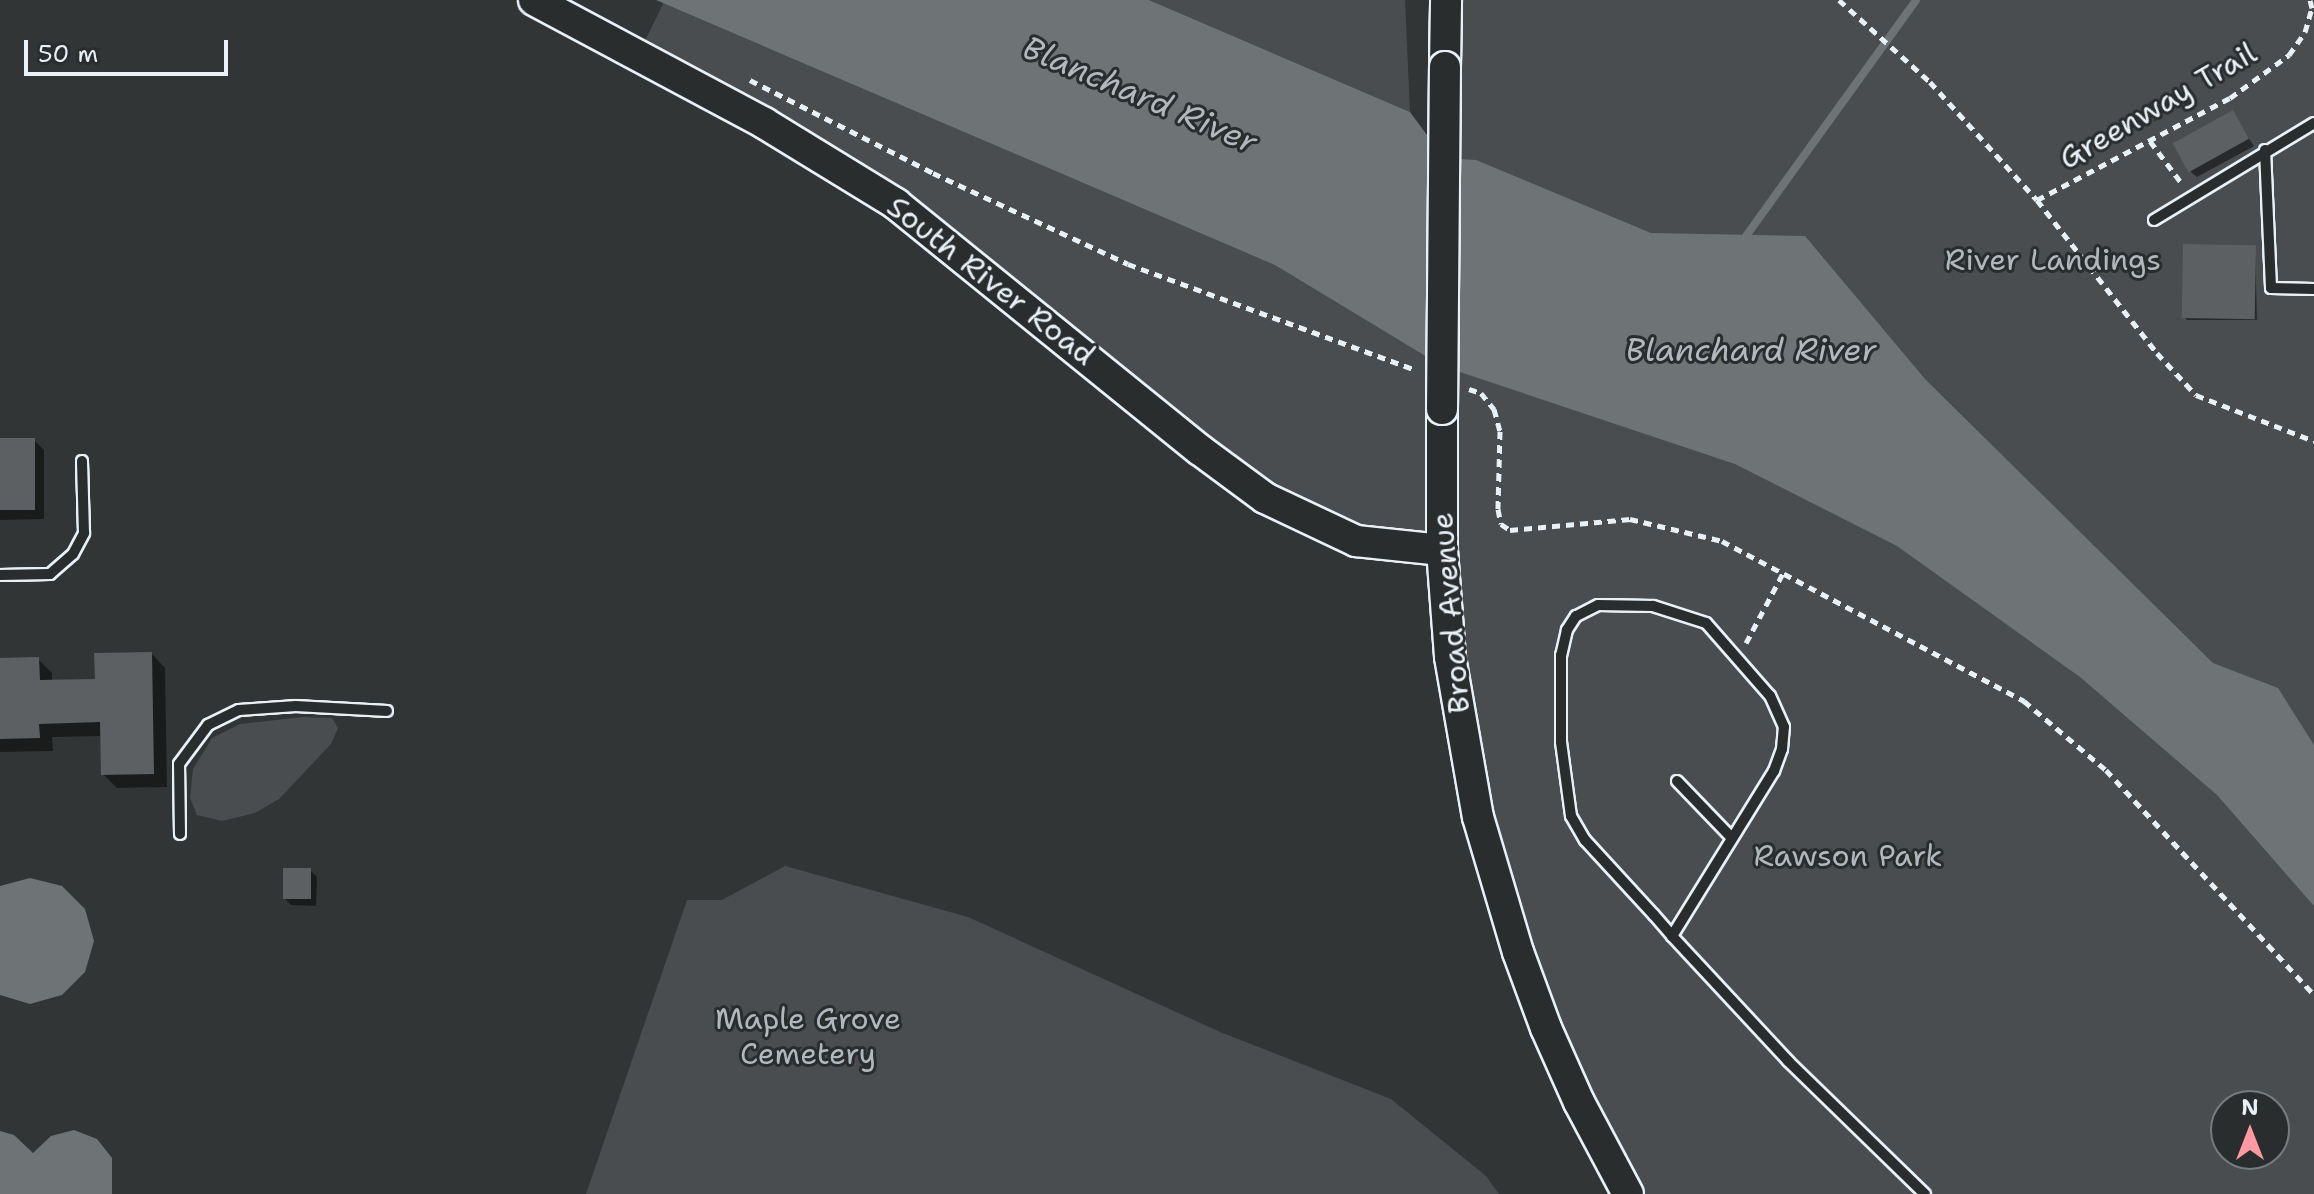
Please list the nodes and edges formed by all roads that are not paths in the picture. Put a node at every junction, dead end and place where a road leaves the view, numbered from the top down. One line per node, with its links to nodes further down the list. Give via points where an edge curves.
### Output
1 (534, 0): 8 (main road, South River Road, via 764,123 896,204 1265,498 1356,541)
2 (1446, 0): 8 (main road, Broad Avenue, bridge)
3 (2314, 123): 4 (lane)
4 (2265, 150): 5 (lane); 6 (lane, via 2271,288)
5 (2154, 220)
6 (2314, 289)
7 (82, 461): 9 (lane, via 84,533 73,554 50,574)
8 (1442, 550): 15 (main road, Broad Avenue, via 1462,737 1493,875 1546,1028)
9 (0, 575)
10 (387, 711): 12 (lane, via 296,706 239,710 208,725 179,764)
11 (1677, 781): 13 (lane)
12 (180, 834)
13 (1730, 836): 14 (lane); 14 (lane, via 1774,771 1782,749 1784,727 1770,696 1706,623 1653,606 1598,605 1576,616 1561,655 1561,742 1571,816 1585,840)
14 (1672, 936): 16 (lane, via 1788,1061)
15 (1628, 1194)
16 (1925, 1194)

